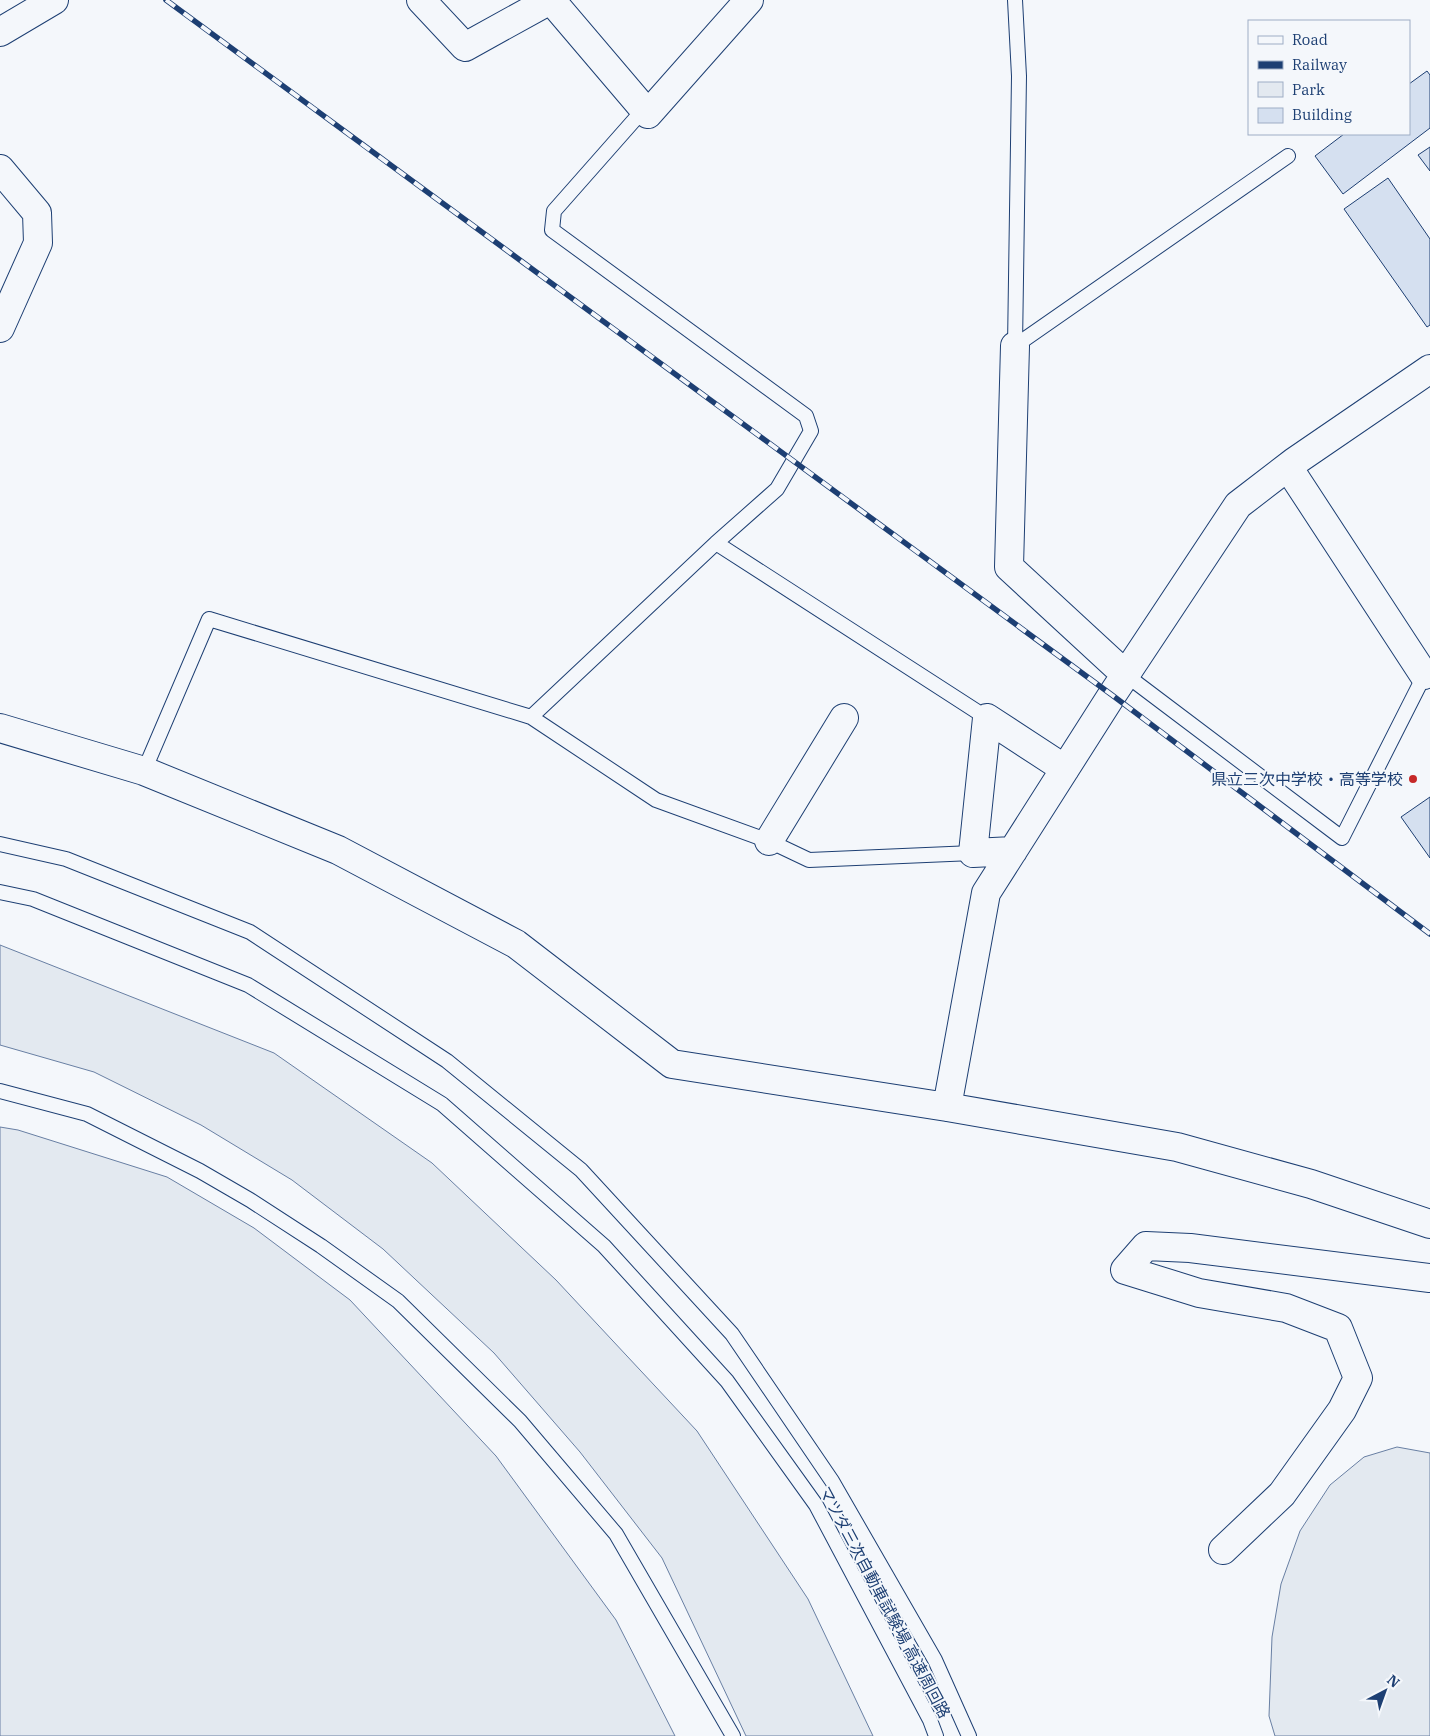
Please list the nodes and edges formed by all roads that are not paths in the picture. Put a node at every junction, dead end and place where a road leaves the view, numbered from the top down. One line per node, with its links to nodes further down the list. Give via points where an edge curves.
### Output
1 (54, 0): 6 (street)
2 (422, 0): 3 (street, via 464,47)
3 (550, 0): 7 (street)
4 (749, 0): 7 (street, via 648,114)
5 (1015, 0): 11 (lane, via 1019,76)
6 (0, 32)
7 (644, 109): 14 (lane, via 554,211 552,230 806,416 811,431 777,489)
8 (1288, 156): 11 (lane)
9 (0, 169): 10 (street, via 38,213 38,243)
10 (0, 328)
11 (1015, 346): 16 (street, via 1009,567)
12 (1430, 369): 13 (street)
13 (1288, 467): 15 (street); 16 (street, via 1238,505)
14 (716, 543): 17 (lane); 19 (lane)
15 (1427, 670): 16 (lane, via 1342,838)
16 (1126, 675): 21 (street)
17 (531, 717): 22 (lane, via 209,619); 23 (lane, via 656,800)
18 (844, 718): 23 (street)
19 (987, 718): 21 (street); 26 (street)
20 (0, 728): 22 (street)
21 (1065, 769): 25 (street)
22 (144, 771): 29 (street, via 338,850 516,944 672,1064)
23 (769, 841): 26 (lane, via 808,860)
24 (0, 844): 35 (lane, via 66,859 250,932 447,1061 581,1170 732,1334 832,1481 935,1660)
25 (1013, 851): 26 (street); 29 (street, via 986,893)
26 (973, 853)
27 (0, 892): 34 (lane, マツダ三次自動車試験場 高速周回路, via 33,900 248,985 442,1104 604,1246 727,1381 816,1504)
28 (0, 1091): 33 (lane, via 87,1114 200,1171 321,1246 398,1301 520,1421 616,1534)
29 (947, 1107): 30 (street, via 1177,1147 1311,1184)
30 (1430, 1224)
31 (1430, 1278): 32 (street, via 1190,1248 1146,1246 1125,1270 1199,1292 1286,1308 1338,1328 1358,1378 1342,1410 1282,1494)
32 (1224, 1550)
33 (733, 1736)
34 (936, 1736)
35 (969, 1736)

